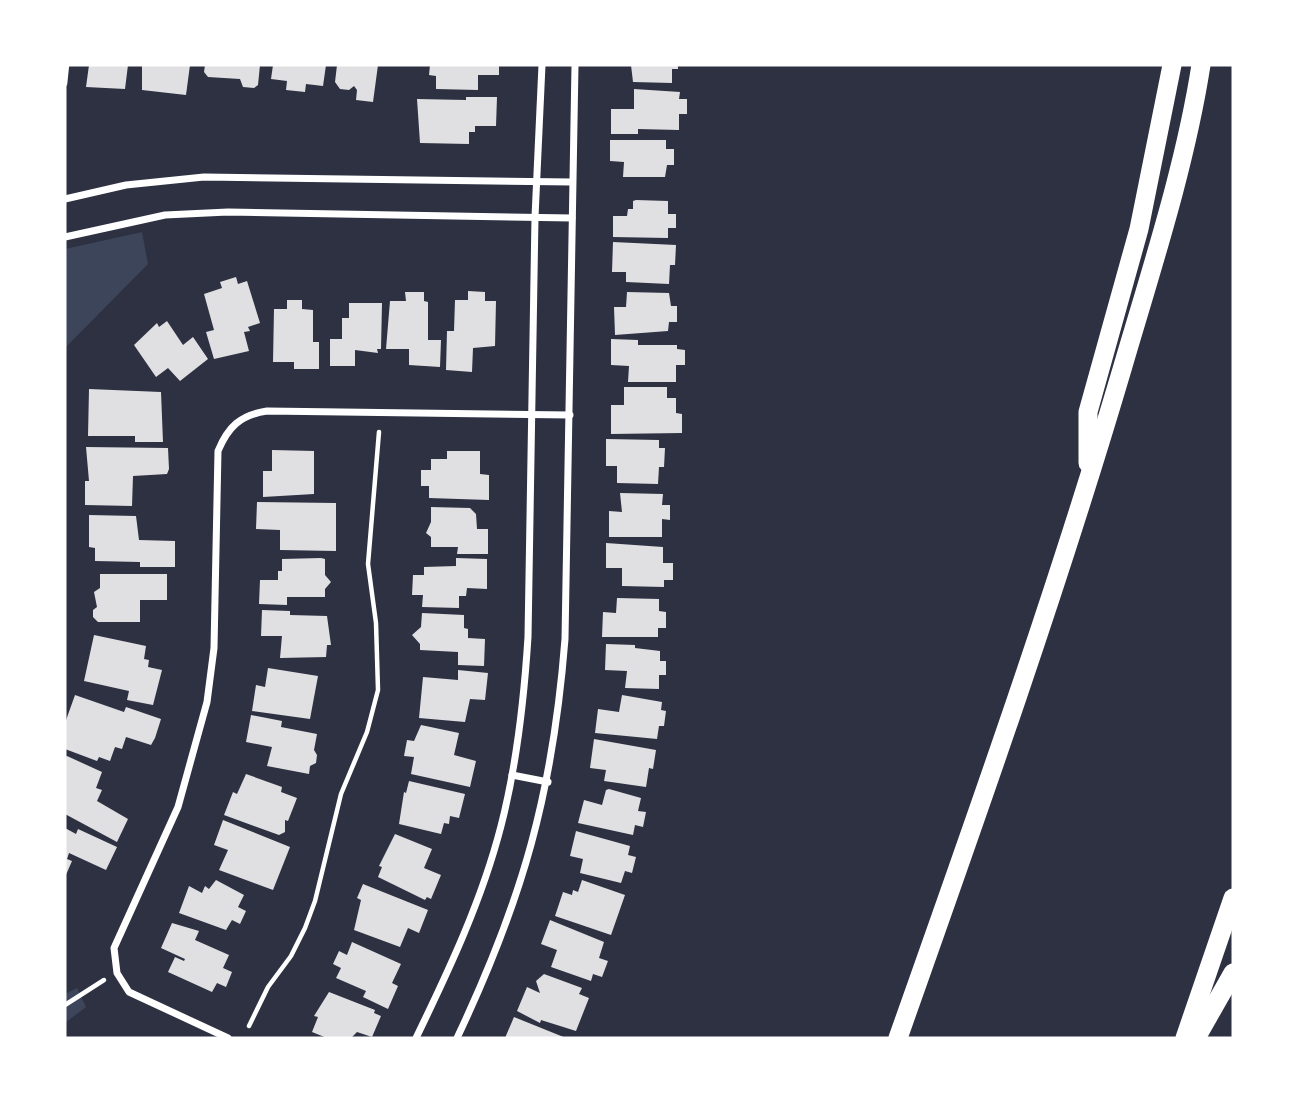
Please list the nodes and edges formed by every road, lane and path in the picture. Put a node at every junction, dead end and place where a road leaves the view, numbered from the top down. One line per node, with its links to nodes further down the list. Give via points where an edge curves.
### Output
1 (67, 65): 6 (path)
2 (542, 65): 7 (street)
3 (575, 65): 8 (street)
4 (1172, 65): 16 (highway, via 1139,229 1088,412)
5 (1201, 65): 16 (highway, via 1155,256)
6 (65, 84)
7 (537, 182): 8 (street); 9 (street, via 204,177 125,185); 10 (street)
8 (572, 182): 11 (street)
9 (65, 200)
10 (535, 217): 11 (street); 12 (street, via 228,212 164,215); 13 (street)
11 (572, 218): 14 (street)
12 (65, 237)
13 (531, 415): 14 (street); 17 (street, via 528,636); 21 (street, via 267,411 242,418 224,435 218,452 214,648 207,702 178,807 114,948)
14 (570, 415): 18 (street, via 565,639)
15 (379, 432): 23 (path, via 368,564 378,690 367,732 341,794 308,919)
16 (1088, 485): 27 (highway)
17 (512, 775): 18 (street); 25 (street, via 501,826 472,914)
18 (548, 782): 26 (street, via 507,926)
19 (1233, 898): 28 (highway)
20 (1233, 972): 29 (highway)
21 (117, 973): 22 (path); 24 (street, via 140,999)
22 (65, 1005)
23 (249, 1026)
24 (228, 1038)
25 (416, 1038)
26 (457, 1038)
27 (898, 1038)
28 (1185, 1038)
29 (1196, 1038)

